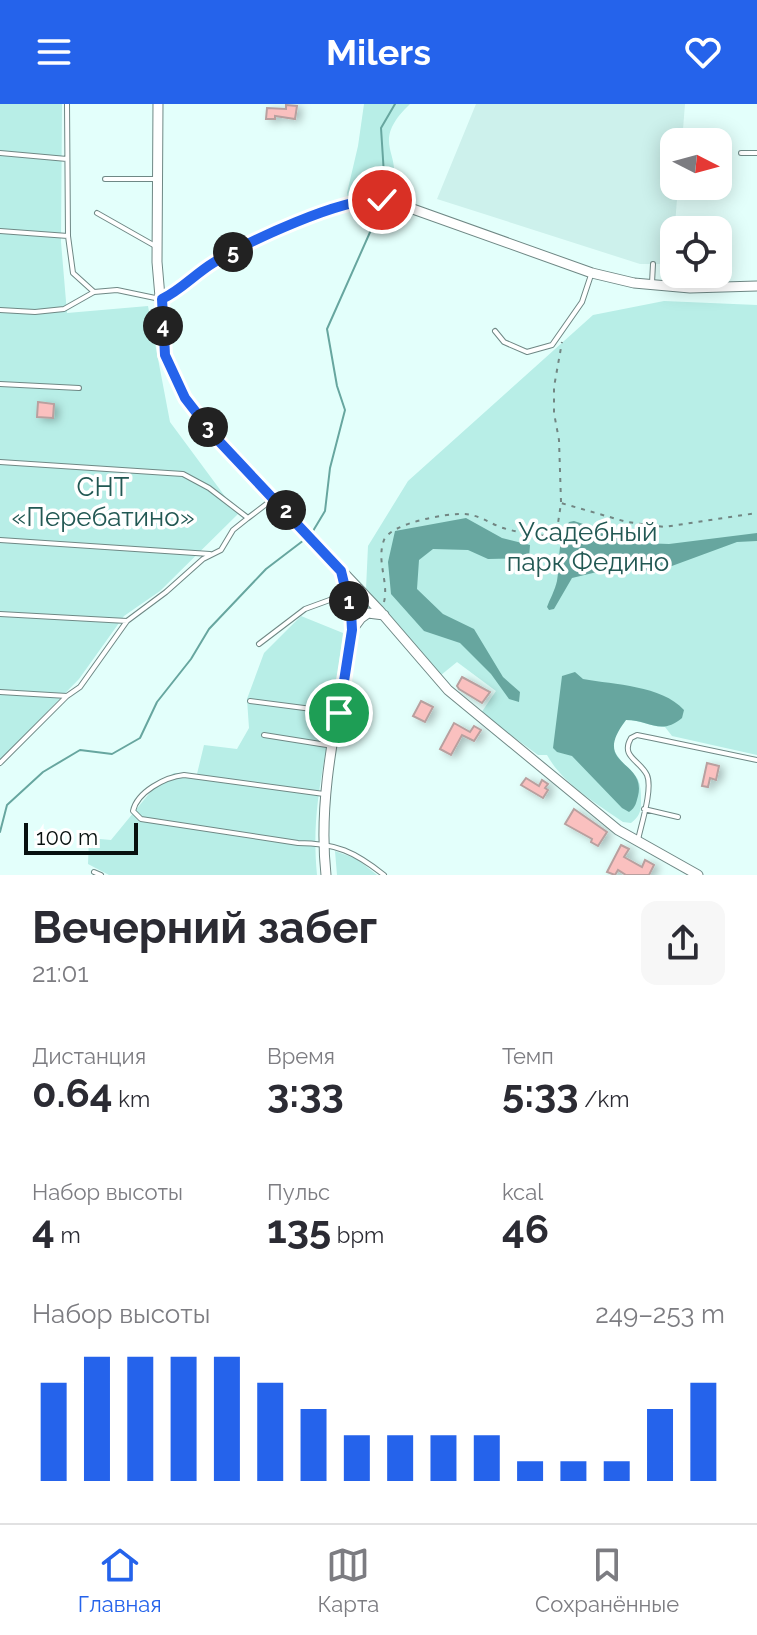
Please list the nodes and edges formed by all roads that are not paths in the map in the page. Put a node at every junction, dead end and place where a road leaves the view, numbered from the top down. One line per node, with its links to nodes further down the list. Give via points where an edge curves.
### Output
1 (67, 104): 6 (lane)
2 (158, 104): 8 (street)
3 (0, 153): 6 (lane)
4 (741, 153): 5 (lane)
5 (757, 153)
6 (67, 159): 11 (lane)
7 (105, 179): 8 (lane)
8 (157, 179): 12 (street)
9 (97, 213): 12 (lane)
10 (0, 231): 11 (lane)
11 (68, 236): 17 (lane, via 73,273)
12 (157, 247): 18 (street)
13 (653, 264): 15 (lane)
14 (592, 273): 15 (street); 18 (street, via 396,203 371,199 341,206 233,252); 20 (lane, via 582,302 552,345 527,352 504,342)
15 (652, 285): 16 (street)
16 (757, 286)
17 (94, 292): 18 (lane, via 117,290); 19 (lane, via 64,309)
18 (162, 299): 24 (street, via 165,355 185,398)
19 (0, 310)
20 (495, 331)
21 (0, 384): 22 (lane)
22 (79, 388)
23 (0, 462): 25 (lane, via 183,474)
24 (275, 498): 25 (lane); 28 (street)
25 (248, 518): 27 (lane)
26 (0, 540): 27 (lane)
27 (212, 554): 32 (lane)
28 (341, 571): 29 (street); 30 (street)
29 (347, 594): 33 (street); 34 (lane, via 305,609)
30 (382, 612): 33 (street, via 368,613); 46 (street, via 448,690)
31 (0, 614): 32 (lane)
32 (127, 621): 36 (lane, via 80,687)
33 (352, 630): 38 (street)
34 (259, 644)
35 (0, 692): 36 (lane)
36 (67, 696): 42 (lane)
37 (250, 701): 38 (lane)
38 (339, 713): 40 (street)
39 (264, 735): 40 (lane)
40 (333, 746): 43 (street)
41 (757, 760): 44 (lane, via 637,735 626,748 648,781)
42 (0, 763)
43 (325, 794): 47 (street); 47 (lane, via 184,775 145,792 133,811 141,819)
44 (644, 809): 45 (lane); 46 (lane)
45 (678, 817)
46 (637, 842): 52 (street)
47 (323, 843): 50 (street); 51 (lane, via 355,853)
48 (94, 872): 49 (lane)
49 (101, 875)
50 (326, 875)
51 (384, 875)
52 (698, 875)

